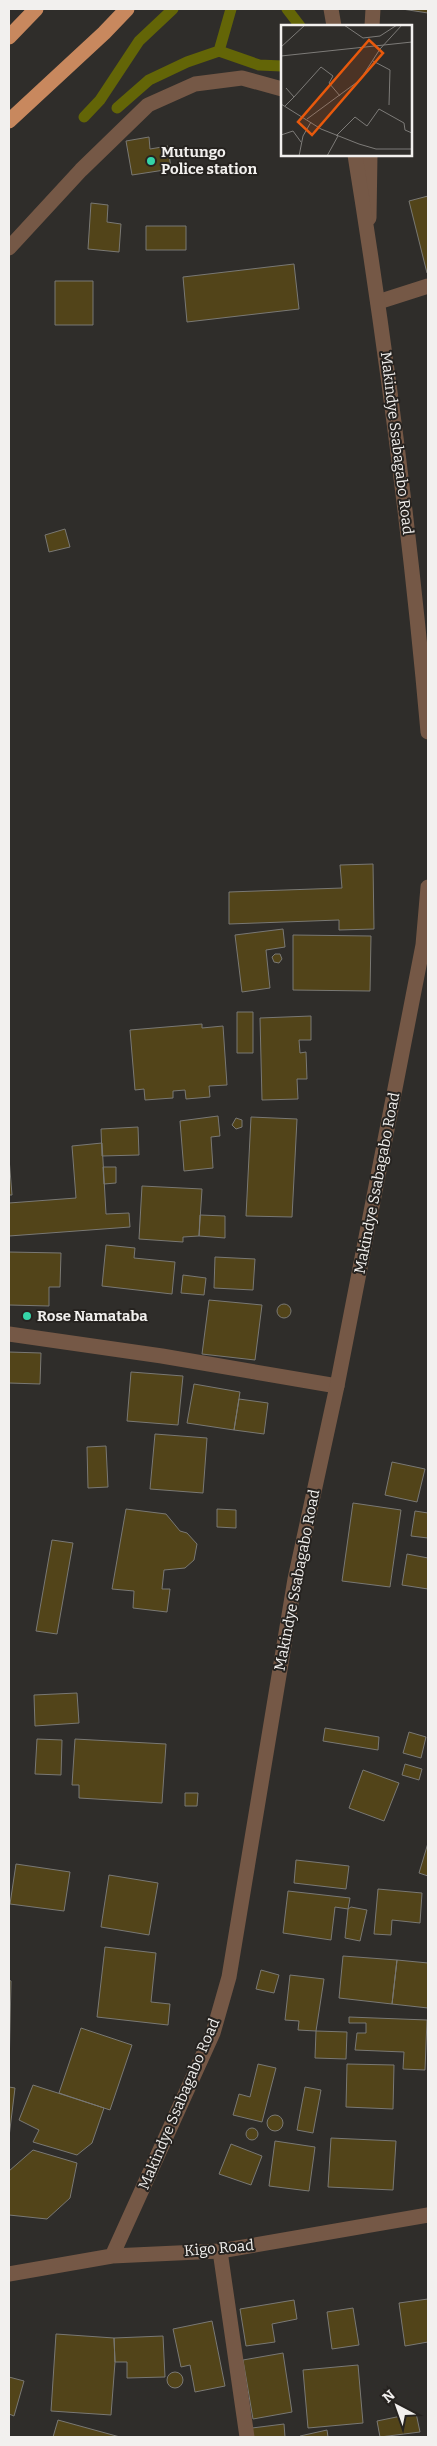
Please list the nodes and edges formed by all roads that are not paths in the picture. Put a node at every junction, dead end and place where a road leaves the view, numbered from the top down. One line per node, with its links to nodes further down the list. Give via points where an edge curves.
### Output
1 (36, 9): 7 (highway)
2 (127, 9): 9 (highway)
3 (331, 9): 5 (street)
4 (373, 9): 6 (street)
5 (334, 25)
6 (372, 25)
7 (9, 38)
8 (281, 89): 13 (street, via 242,78 195,84 148,105 81,170)
9 (9, 121)
10 (355, 156): 12 (street, Makindye Ssabagabo Road)
11 (370, 156): 12 (street)
12 (369, 242): 15 (street, Makindye Ssabagabo Road)
13 (9, 248)
14 (428, 286): 15 (street)
15 (378, 302): 16 (street, Makindye Ssabagabo Road, via 416,589)
16 (428, 732)
17 (428, 887): 19 (street, Makindye Ssabagabo Road, via 423,945)
18 (9, 1334): 19 (street)
19 (337, 1386): 22 (street, Makindye Ssabagabo Road, via 295,1579 229,1977 212,2032)
20 (428, 2215): 21 (street, Kigo Road)
21 (220, 2251): 22 (street, Kigo Road); 24 (street)
22 (112, 2256): 23 (street, Kigo Road)
23 (9, 2274)
24 (247, 2437)

